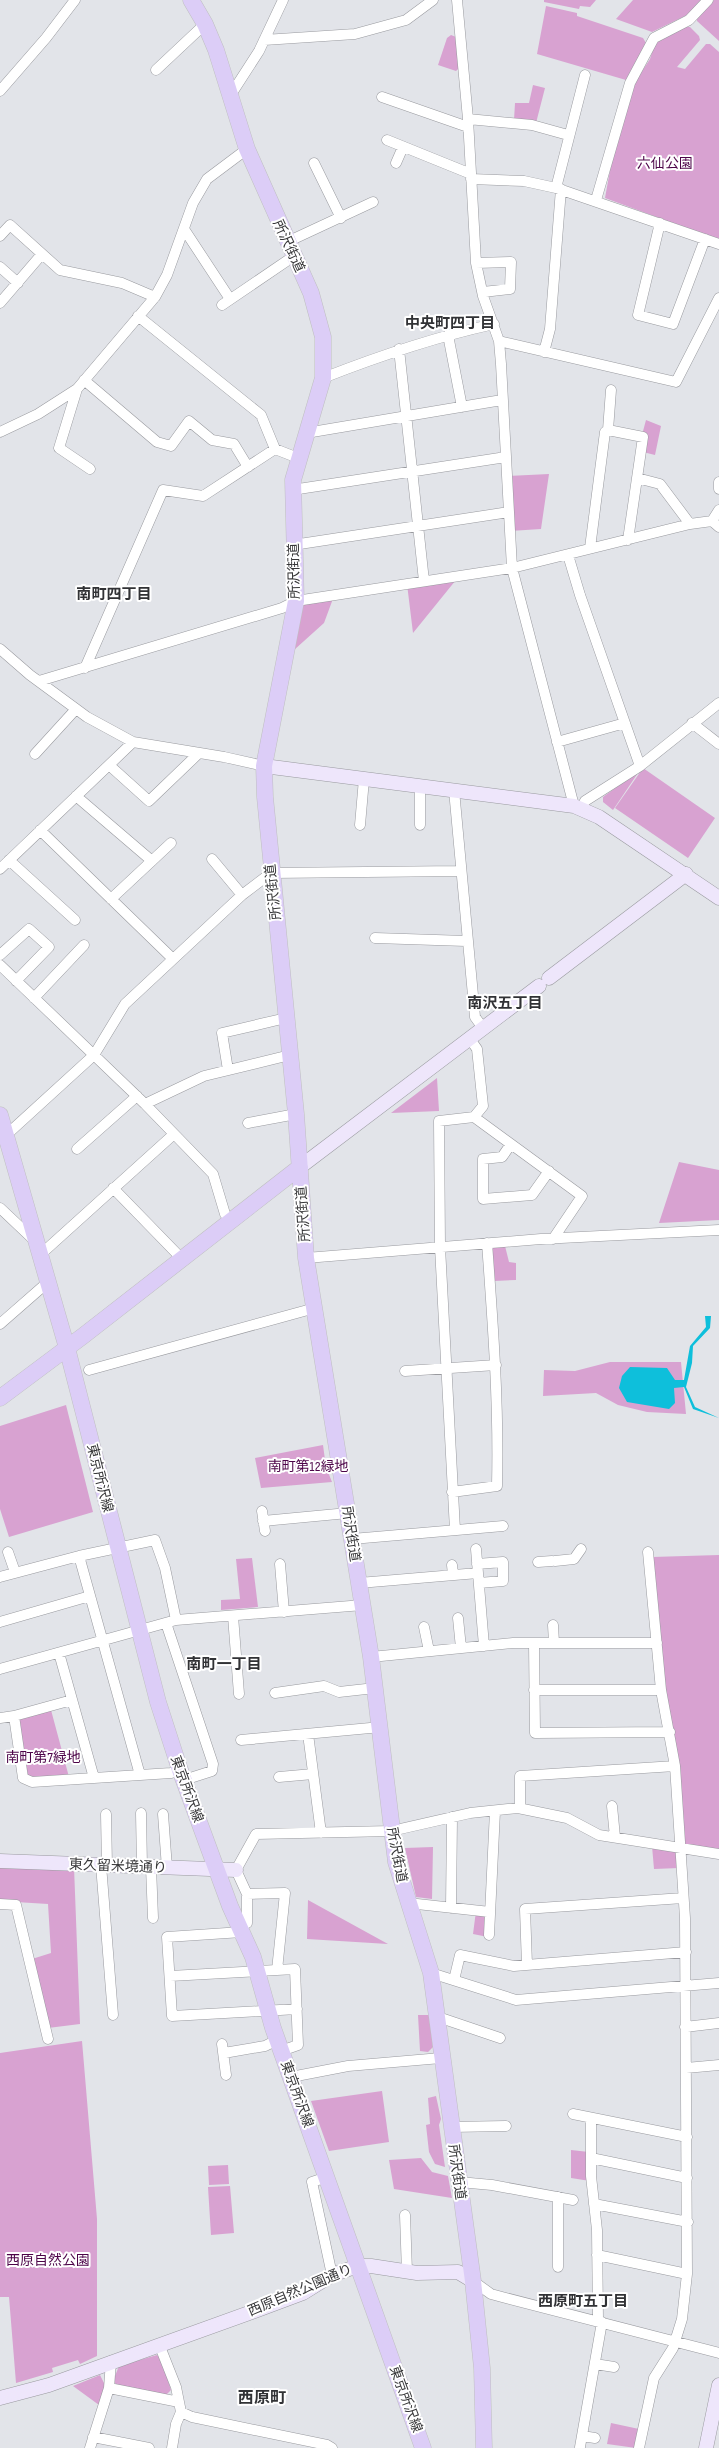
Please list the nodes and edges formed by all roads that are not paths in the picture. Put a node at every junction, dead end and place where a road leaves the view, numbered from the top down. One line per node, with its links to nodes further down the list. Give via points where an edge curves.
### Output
1 (75, 0): 11 (street)
2 (191, 0): 7 (main road, 所沢街道)
3 (283, 0): 8 (street)
4 (433, 0): 8 (street, via 406,20 354,34)
5 (457, 0): 16 (street)
6 (708, 0): 25 (street, via 689,20 654,38 630,83)
7 (205, 24): 9 (street); 12 (main road, 所沢街道)
8 (264, 40): 12 (street)
9 (156, 70)
10 (585, 75): 17 (street)
11 (0, 91)
12 (230, 96): 20 (main road, 所沢街道)
13 (382, 97): 14 (street)
14 (404, 105): 15 (street); 16 (street)
15 (400, 115)
16 (468, 123): 17 (street, via 532,125); 23 (street)
17 (568, 135): 24 (street)
18 (387, 140): 19 (street)
19 (403, 147): 22 (street); 23 (street)
20 (247, 149): 29 (street, via 207,179 193,203); 33 (main road, 所沢街道)
21 (314, 163): 27 (street)
22 (396, 163)
23 (471, 176): 24 (street, via 524,181); 35 (street)
24 (558, 188): 25 (street); 47 (street, via 550,329)
25 (596, 200): 28 (street)
26 (373, 202): 27 (street)
27 (341, 218): 33 (street)
28 (660, 223): 31 (street); 31 (street, via 638,315 673,324)
29 (184, 229): 33 (street, via 226,302); 39 (street)
30 (0, 236): 34 (street, via 10,225)
31 (705, 239): 32 (street)
32 (719, 244)
33 (290, 249): 48 (main road, 所沢街道, via 311,293 319,317 323,337)
34 (42, 254): 37 (street); 39 (street, via 60,270 122,283)
35 (476, 263): 38 (street); 38 (street, via 510,262 510,289)
36 (0, 267): 37 (street)
37 (18, 282): 41 (street)
38 (483, 292): 43 (street)
39 (155, 297): 42 (street)
40 (719, 298): 47 (street, via 676,382)
41 (0, 303)
42 (138, 316): 49 (street); 58 (street, via 261,415)
43 (494, 324): 44 (street); 45 (street)
44 (448, 335): 46 (street); 53 (street)
45 (499, 341): 47 (street); 52 (street)
46 (399, 349): 48 (street); 54 (street)
47 (544, 352)
48 (323, 378): 57 (main road, 所沢街道)
49 (84, 380): 50 (street); 61 (street, via 157,442 171,446 189,421 212,440 234,444)
50 (76, 389): 56 (street, via 38,414); 62 (street, via 59,448)
51 (611, 390): 55 (street)
52 (502, 400): 53 (street); 59 (street)
53 (462, 407): 54 (street)
54 (407, 417): 57 (street); 63 (street)
55 (608, 430): 64 (street, via 643,437); 75 (street)
56 (0, 432)
57 (306, 433): 60 (main road, 所沢街道)
58 (275, 449): 60 (street); 61 (street)
59 (506, 457): 63 (street); 69 (street)
60 (298, 458): 67 (main road, 所沢街道)
61 (248, 467): 81 (street, via 203,496 163,490)
62 (90, 469)
63 (413, 472): 67 (street); 72 (street)
64 (637, 478): 70 (street, via 660,484); 73 (street)
65 (719, 482): 66 (street)
66 (719, 489)
67 (292, 490): 74 (main road, 所沢街道)
68 (719, 510): 71 (street)
69 (509, 512): 72 (street); 77 (street)
70 (690, 524): 71 (street); 73 (street)
71 (716, 524)
72 (418, 525): 74 (street); 78 (street)
73 (628, 540): 75 (street)
74 (293, 545): 79 (main road, 所沢街道)
75 (590, 548): 76 (street)
76 (568, 555): 77 (street); 85 (street)
77 (512, 568): 78 (street); 88 (street)
78 (424, 581): 79 (street)
79 (296, 601): 81 (street, via 282,608); 93 (main road, 所沢街道)
80 (2, 655): 82 (street)
81 (85, 668): 82 (street)
82 (39, 681): 84 (street)
83 (719, 703): 86 (street)
84 (76, 709): 87 (street); 91 (street)
85 (625, 723): 88 (street); 94 (street)
86 (692, 724): 89 (street); 94 (street)
87 (133, 742): 90 (street); 92 (street)
88 (557, 742): 99 (street)
89 (719, 744)
90 (199, 753): 92 (street, via 149,801); 93 (street)
91 (35, 754)
92 (109, 765): 98 (street)
93 (264, 766): 95 (street); 109 (main road, 所沢街道)
94 (640, 766): 99 (street)
95 (364, 779): 96 (street); 100 (street)
96 (420, 786): 97 (street); 101 (street)
97 (454, 790): 99 (street); 108 (street)
98 (76, 796): 102 (street); 106 (street)
99 (578, 807): 110 (street, via 600,817)
100 (360, 825)
101 (420, 825)
102 (40, 830): 105 (street); 113 (street)
103 (171, 843): 106 (street)
104 (212, 859): 111 (street)
105 (10, 860): 107 (street); 114 (street)
106 (152, 861): 113 (street)
107 (0, 869)
108 (460, 871): 109 (street); 116 (street)
109 (271, 873): 111 (street); 123 (main road, 所沢街道)
110 (686, 874): 112 (street); 124 (street)
111 (242, 895): 119 (street)
112 (719, 898)
113 (111, 899): 119 (street)
114 (75, 920)
115 (375, 938): 116 (street)
116 (466, 941): 124 (street, via 475,1017)
117 (84, 945): 122 (street)
118 (0, 955): 121 (street, via 29,929 49,947)
119 (173, 959): 126 (street, via 125,1004)
120 (0, 965): 121 (street)
121 (16, 980): 122 (street)
122 (34, 998): 126 (street)
123 (286, 1018): 127 (main road, 所沢街道); 128 (street, via 222,1033)
124 (483, 1028): 125 (street)
125 (470, 1039): 133 (street, via 477,1049 483,1106); 139 (street)
126 (94, 1055): 129 (street); 136 (street)
127 (290, 1056): 128 (street); 131 (main road, 所沢街道)
128 (228, 1070): 130 (street, via 204,1076)
129 (137, 1096): 130 (street); 138 (street)
130 (145, 1104): 135 (street)
131 (296, 1114): 134 (street); 139 (main road, 所沢街道)
132 (0, 1115): 136 (main road, 東京所沢線)
133 (474, 1117): 137 (street); 147 (street, via 439,1120)
134 (248, 1123)
135 (174, 1134): 141 (street); 143 (street, via 213,1174 225,1214)
136 (3, 1138): 148 (main road, 東京所沢線)
137 (511, 1144): 140 (street); 140 (street, via 502,1157 483,1159 483,1199 532,1196)
138 (77, 1150)
139 (300, 1167): 143 (main road); 149 (main road, 所沢街道)
140 (550, 1172): 145 (street, via 582,1196)
141 (113, 1188): 148 (street); 150 (street)
142 (0, 1208): 148 (street)
143 (232, 1221): 150 (main road)
144 (719, 1230): 145 (street)
145 (553, 1239): 146 (street)
146 (487, 1243): 147 (street); 155 (street)
147 (440, 1247): 149 (street); 156 (street)
148 (38, 1249): 151 (main road, 東京所沢線)
149 (306, 1258): 152 (main road, 所沢街道)
150 (182, 1260): 154 (main road)
151 (48, 1282): 153 (street); 154 (main road, 東京所沢線)
152 (315, 1308): 157 (street); 161 (main road, 所沢街道)
153 (0, 1324)
154 (67, 1348): 159 (main road); 166 (main road, 東京所沢線)
155 (496, 1366): 156 (street); 160 (street, via 499,1428 497,1486)
156 (444, 1369): 158 (street); 160 (street)
157 (89, 1370)
158 (405, 1371)
159 (0, 1398)
160 (452, 1492): 164 (street)
161 (348, 1513): 162 (street); 165 (main road, 所沢街道)
162 (263, 1521)
163 (503, 1526): 164 (street)
164 (455, 1530): 165 (street)
165 (352, 1539): 177 (main road, 所沢街道)
166 (117, 1547): 171 (street); 184 (street, via 155,1540 165,1568); 187 (main road, 東京所沢線)
167 (476, 1549): 175 (street)
168 (581, 1549): 172 (street, via 574,1559)
169 (8, 1552): 174 (street)
170 (648, 1552): 191 (street)
171 (79, 1556): 174 (street); 178 (street)
172 (538, 1562)
173 (280, 1564): 180 (street)
174 (15, 1572): 176 (street)
175 (478, 1573): 177 (street, via 453,1570); 192 (street)
176 (0, 1577)
177 (359, 1584): 179 (main road, 所沢街道)
178 (90, 1596): 183 (street); 188 (street)
179 (363, 1605): 180 (street); 196 (main road, 所沢街道)
180 (284, 1612): 181 (street)
181 (232, 1616): 184 (street); 202 (street)
182 (458, 1618): 193 (street)
183 (0, 1622)
184 (171, 1622): 187 (street); 213 (street, via 213,1764 212,1771)
185 (553, 1625): 190 (street)
186 (424, 1627): 194 (street)
187 (139, 1630): 188 (street); 213 (main road, 東京所沢線)
188 (102, 1641): 195 (street); 212 (street)
189 (534, 1643): 190 (street); 192 (street); 199 (street)
190 (554, 1643): 191 (street)
191 (657, 1643): 200 (street)
192 (484, 1646): 193 (street)
193 (461, 1648): 194 (street)
194 (429, 1651): 196 (street)
195 (59, 1653): 197 (street); 203 (street)
196 (371, 1657): 198 (main road, 所沢街道)
197 (0, 1669)
198 (375, 1688): 201 (street, via 339,1692 324,1686 288,1686); 206 (main road, 所沢街道)
199 (534, 1690): 200 (street); 207 (street, via 535,1733)
200 (661, 1690): 207 (street)
201 (275, 1692)
202 (239, 1694)
203 (72, 1700): 204 (street); 215 (street)
204 (14, 1716): 205 (street); 215 (street, via 23,1778 32,1782)
205 (0, 1718)
206 (380, 1727): 208 (street); 223 (main road, 所沢街道)
207 (670, 1732): 210 (street)
208 (308, 1734): 209 (street); 211 (street)
209 (241, 1740)
210 (675, 1766): 217 (street, via 520,1776); 226 (street)
211 (313, 1774): 214 (street); 224 (street)
212 (140, 1775): 213 (street); 215 (street)
213 (182, 1775): 232 (main road, 東京所沢線)
214 (279, 1777)
215 (94, 1778)
216 (612, 1806): 225 (street)
217 (520, 1808): 218 (street); 225 (street, via 567,1818 599,1835)
218 (495, 1811): 222 (street); 239 (street)
219 (141, 1813): 230 (street)
220 (106, 1814): 229 (street)
221 (163, 1814): 231 (street)
222 (452, 1817): 223 (street); 238 (street)
223 (391, 1831): 224 (street); 236 (main road, 所沢街道, via 396,1862)
224 (321, 1833): 233 (street, via 256,1834)
225 (615, 1837): 226 (street)
226 (679, 1847): 227 (street); 235 (street)
227 (719, 1854)
228 (0, 1861): 229 (street, 東久留米境通り)
229 (104, 1865): 230 (street, 東久留米境通り); 254 (street)
230 (146, 1867): 231 (street, 東久留米境通り); 240 (street)
231 (167, 1868): 232 (street, 東久留米境通り)
232 (216, 1870): 233 (street, 東久留米境通り); 241 (main road, 東京所沢線)
233 (236, 1870): 234 (street)
234 (247, 1894): 241 (street, via 247,1923); 245 (street, via 285,1893)
235 (683, 1898): 243 (street); 244 (street, via 525,1910)
236 (408, 1903): 238 (street); 247 (main road, 所沢街道)
237 (0, 1904): 259 (street, via 16,1905)
238 (451, 1908): 239 (street)
239 (490, 1912): 242 (street)
240 (153, 1918)
241 (240, 1929): 246 (main road, 東京所沢線); 248 (street, via 167,1937)
242 (489, 1935)
243 (686, 1952): 244 (street); 251 (street)
244 (527, 1964): 249 (street, via 514,1966 460,1955)
245 (277, 1970): 246 (street); 252 (street, via 295,1969)
246 (257, 1971): 248 (street); 253 (main road, 東京所沢線)
247 (430, 1973): 249 (street); 255 (main road, 所沢街道)
248 (170, 1976): 253 (street, via 172,2016)
249 (454, 1980): 251 (street, via 516,2000)
250 (719, 1983): 251 (street)
251 (687, 1986): 257 (street)
252 (296, 2009): 253 (street); 260 (street, via 298,2045)
253 (268, 2011): 260 (main road, 東京所沢線)
254 (113, 2015)
255 (435, 2016): 258 (street); 261 (main road, 所沢街道)
256 (719, 2023): 257 (street)
257 (685, 2027): 263 (street)
258 (500, 2038)
259 (48, 2039)
260 (279, 2045): 264 (street, via 223,2048); 265 (main road, 東京所沢線)
261 (441, 2058): 265 (street, via 348,2066); 269 (main road, 所沢街道)
262 (719, 2065): 263 (street)
263 (686, 2068): 270 (street)
264 (226, 2075)
265 (290, 2077): 272 (main road, 東京所沢線)
266 (573, 2114): 267 (street)
267 (591, 2118): 270 (street); 271 (street)
268 (506, 2126): 269 (street)
269 (451, 2127): 274 (main road, 所沢街道)
270 (687, 2137): 273 (street)
271 (591, 2158): 273 (street); 277 (street)
272 (327, 2177): 281 (main road, 東京所沢線); 285 (street, via 312,2182)
273 (687, 2178): 279 (street)
274 (459, 2182): 275 (street); 286 (main road, 所沢街道)
275 (558, 2197): 276 (street); 282 (street, via 554,2235)
276 (573, 2200)
277 (594, 2204): 279 (street); 280 (street)
278 (405, 2214): 283 (street)
279 (688, 2222): 284 (street)
280 (597, 2255): 284 (street); 287 (street)
281 (358, 2266): 283 (street, 西原自然公園通り); 285 (street, 西原自然公園通り); 308 (main road, 東京所沢線)
282 (558, 2267)
283 (407, 2272): 286 (street, 西原自然公園通り, via 458,2272)
284 (687, 2274): 288 (street, via 682,2319)
285 (332, 2275): 289 (street, 西原自然公園通り, via 303,2293)
286 (473, 2280): 287 (street, 西原自然公園通り, via 496,2296); 309 (main road, 所沢街道, via 482,2368)
287 (600, 2321): 288 (street, 西原自然公園通り); 292 (street)
288 (675, 2341): 290 (street, 西原自然公園通り); 310 (street, via 654,2378)
289 (159, 2344): 291 (street, 西原自然公園通り); 297 (street, via 176,2386)
290 (719, 2353)
291 (111, 2362): 295 (street); 296 (street, 西原自然公園通り, via 49,2385)
292 (595, 2364): 293 (street); 300 (street)
293 (614, 2367)
294 (719, 2385): 299 (street)
295 (109, 2388): 297 (street); 301 (street)
296 (0, 2398)
297 (179, 2402): 298 (street)
298 (181, 2412): 306 (street); 307 (street, via 192,2417)
299 (715, 2424): 311 (street)
300 (582, 2436): 302 (street); 303 (street)
301 (93, 2437): 304 (street); 305 (street)
302 (596, 2438)
303 (580, 2447)
304 (90, 2448)
305 (149, 2448)
306 (172, 2448)
307 (332, 2448)
308 (424, 2448)
309 (484, 2448)
310 (639, 2448)
311 (706, 2448)

